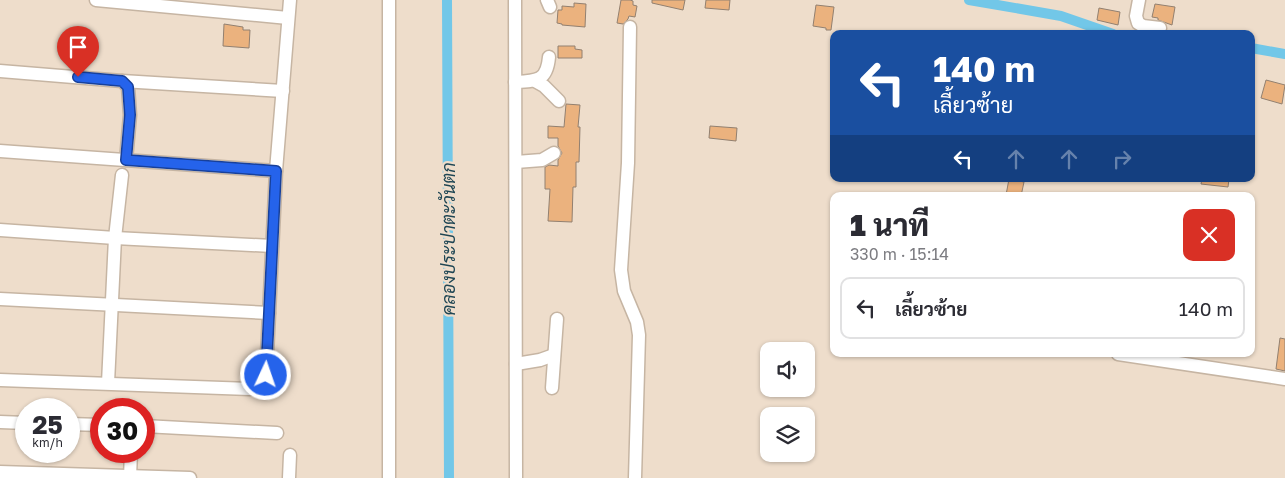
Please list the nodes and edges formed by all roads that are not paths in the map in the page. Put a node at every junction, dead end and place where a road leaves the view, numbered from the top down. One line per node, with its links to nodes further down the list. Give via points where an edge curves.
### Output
1 (96, 0): 6 (street)
2 (290, 0): 6 (street)
3 (389, 0): 46 (street)
4 (515, 0): 13 (street)
5 (1139, 0): 8 (street, via 1138,23)
6 (288, 18): 14 (street)
7 (630, 27): 48 (street, via 628,163 620,270 639,335)
8 (1160, 28)
9 (549, 57): 12 (street, via 546,72)
10 (0, 71): 11 (street)
11 (122, 81): 14 (street); 18 (street, via 128,87 130,115)
12 (535, 81): 13 (street); 15 (street)
13 (516, 82): 19 (street)
14 (283, 91): 20 (street)
15 (559, 101)
16 (0, 151): 18 (street)
17 (554, 153): 19 (street, via 542,160)
18 (126, 160): 20 (street)
19 (516, 162): 31 (street)
20 (276, 171): 24 (street)
21 (122, 175): 23 (street)
22 (0, 230): 23 (street)
23 (115, 238): 24 (street); 26 (street)
24 (272, 246): 27 (street)
25 (0, 299): 26 (street)
26 (112, 306): 27 (street); 34 (street)
27 (269, 313): 34 (street, via 266,375 255,387)
28 (557, 319): 29 (street)
29 (554, 355): 31 (street); 35 (street)
30 (1138, 357): 32 (street)
31 (516, 364): 47 (street)
32 (1285, 379)
33 (0, 380): 34 (street)
34 (108, 383)
35 (552, 388)
36 (0, 422): 37 (street)
37 (15, 423)
38 (155, 427): 39 (street)
39 (277, 433)
40 (290, 455): 45 (street)
41 (131, 463): 43 (street)
42 (0, 472): 43 (street)
43 (130, 476): 44 (street)
44 (190, 478)
45 (289, 478)
46 (390, 478)
47 (516, 478)
48 (635, 478)

